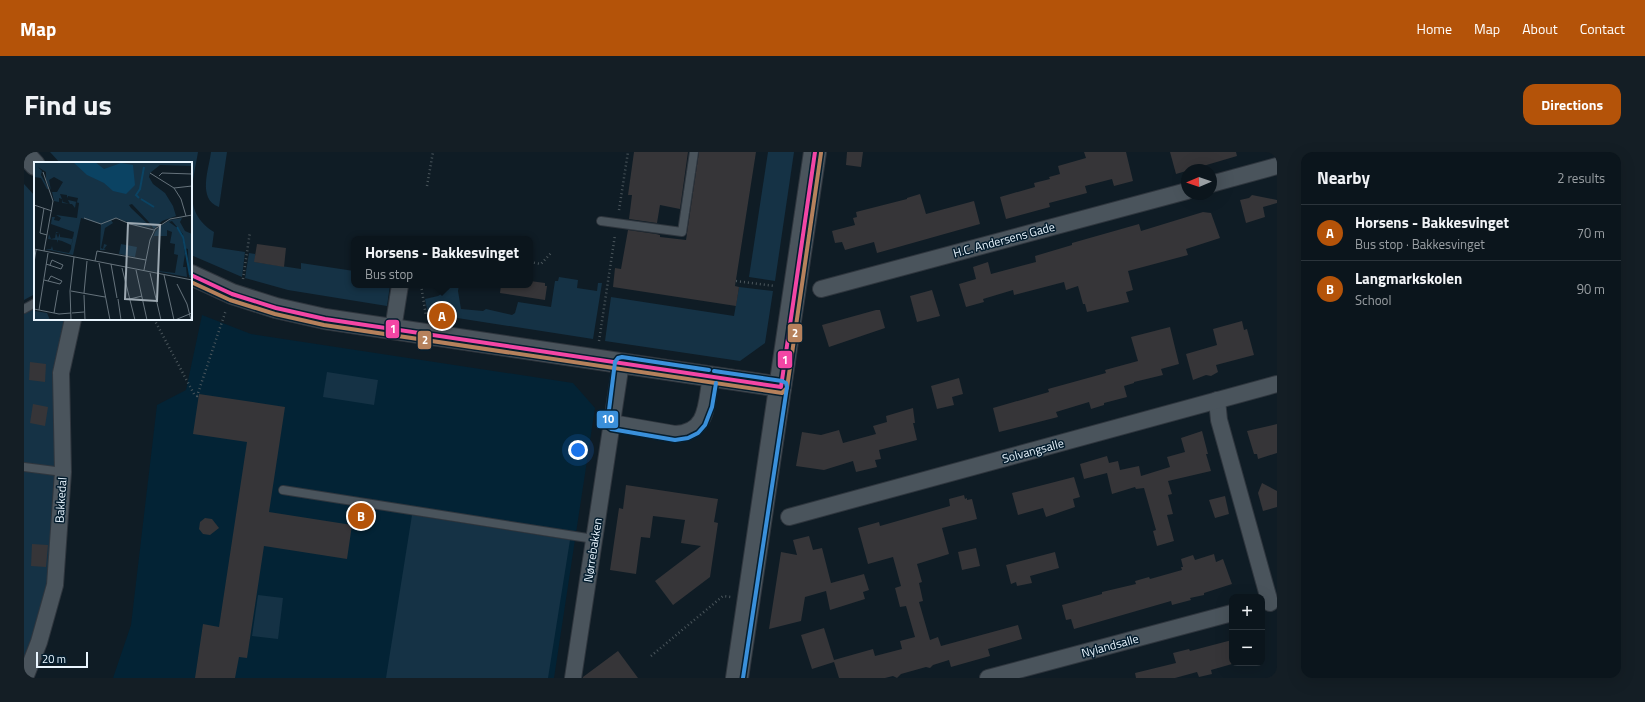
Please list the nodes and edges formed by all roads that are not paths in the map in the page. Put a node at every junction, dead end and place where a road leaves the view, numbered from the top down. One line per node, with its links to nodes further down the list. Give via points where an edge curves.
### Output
1 (694, 152): 8 (lane, via 682,232)
2 (815, 152): 19 (main road)
3 (24, 153): 4 (street)
4 (34, 164)
5 (1277, 166): 6 (street)
6 (1217, 182)
7 (1181, 193): 11 (street, H.C. Andersens Gade)
8 (601, 222)
9 (192, 276): 15 (street, via 232,294 276,308)
10 (400, 288): 15 (street)
11 (821, 289)
12 (34, 304): 13 (lane)
13 (24, 309)
14 (73, 320): 23 (street, Bakkedal, via 61,373)
15 (394, 329): 16 (street)
16 (621, 363): 17 (street); 21 (street, Nørrebakken)
17 (711, 376): 19 (street); 21 (street, via 704,417 700,425 692,430 675,434)
18 (1277, 384): 20 (street, Solvangsalle)
19 (780, 387): 31 (main road)
20 (1217, 400): 25 (street, Solvangsalle); 27 (street, via 1219,420)
21 (612, 423): 26 (street, Nørrebakken)
22 (24, 467): 23 (lane)
23 (63, 472): 29 (street, Bakkedal, via 54,585 39,642)
24 (283, 490): 26 (lane)
25 (788, 517)
26 (594, 539): 30 (street, Nørrebakken)
27 (1270, 603)
28 (1229, 614): 32 (street, Nylandsalle)
29 (25, 677)
30 (573, 678)
31 (737, 678)
32 (988, 678)

